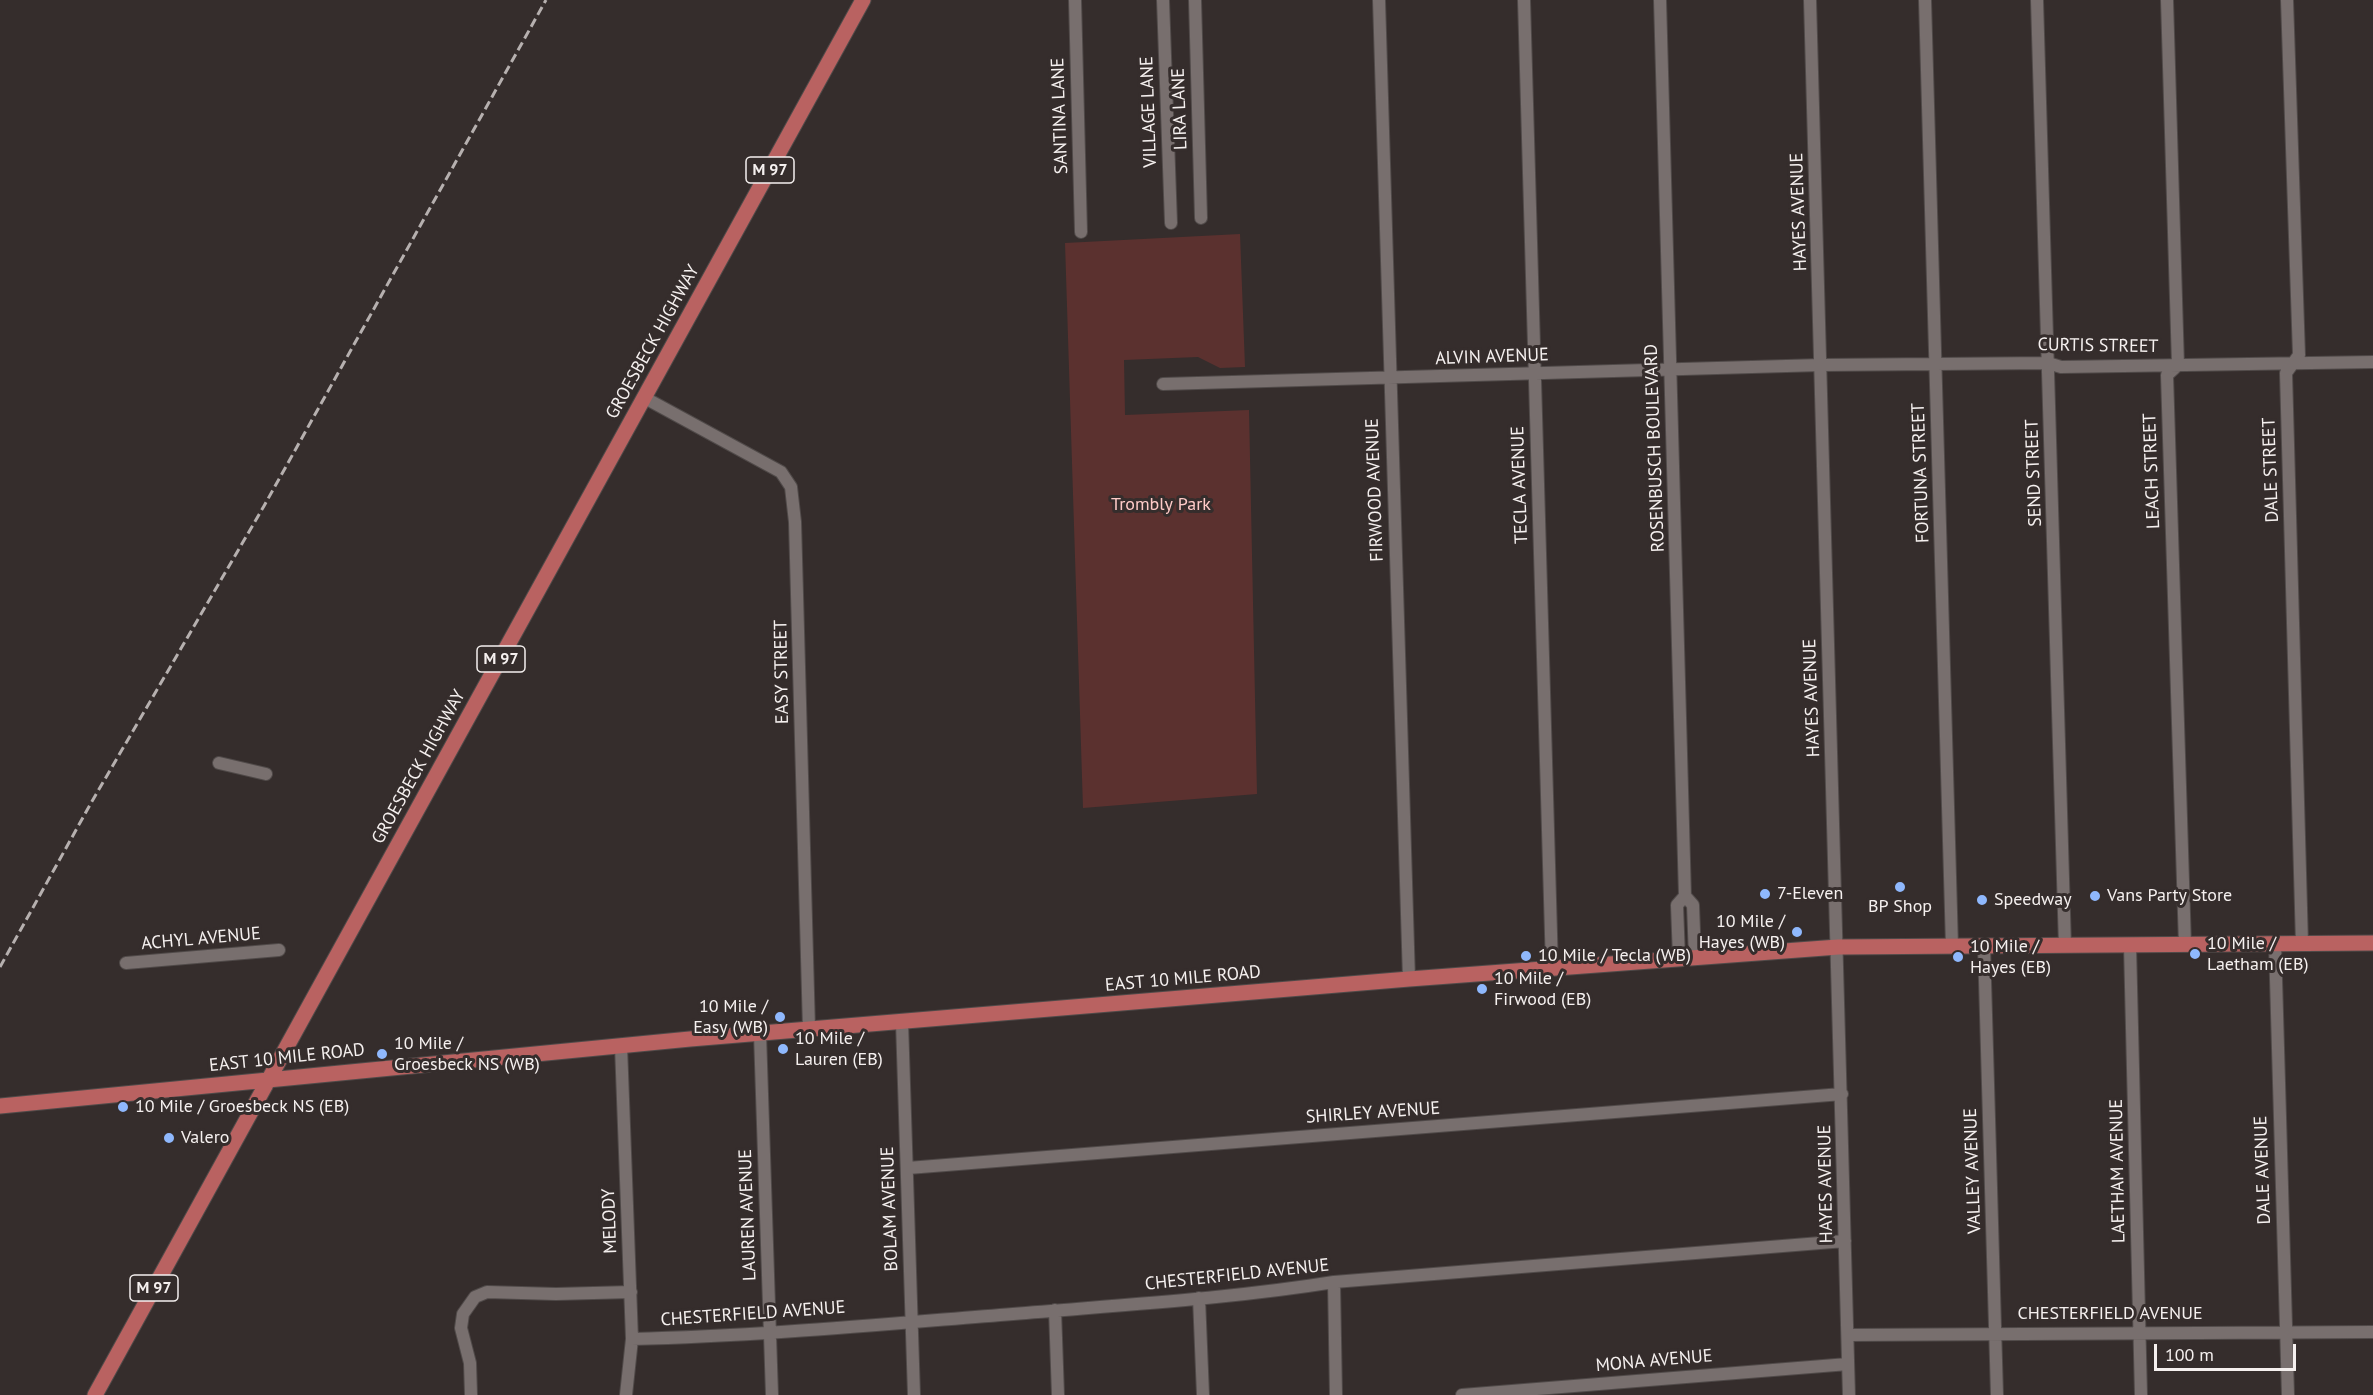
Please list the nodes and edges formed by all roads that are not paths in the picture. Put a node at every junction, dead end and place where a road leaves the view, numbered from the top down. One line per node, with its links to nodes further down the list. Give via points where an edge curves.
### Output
1 (863, 0): 26 (main road, GROESBECK HIGHWAY / M 97)
2 (1075, 0): 15 (street, SANTINA LANE)
3 (1163, 0): 14 (street, VILLAGE LANE)
4 (1195, 0): 13 (street, LIRA LANE)
5 (1379, 0): 24 (street, FIRWOOD AVENUE)
6 (1524, 0): 23 (street, TECLA AVENUE)
7 (1660, 0): 22 (street, ROSENBUSCH BOULEVARD)
8 (1810, 0): 20 (street, HAYES AVENUE)
9 (1925, 0): 19 (street, FORTUNA STREET)
10 (2037, 0): 17 (street, SEND STREET)
11 (2167, 0): 21 (street, LEACH STREET)
12 (2287, 0): 18 (street, DALE STREET, via 2299,355)
13 (1201, 218)
14 (1171, 223)
15 (1081, 232)
16 (2373, 362): 18 (street, CURTIS STREET)
17 (2048, 363): 19 (street, CURTIS STREET); 21 (street, CURTIS STREET, via 2061,367); 35 (street, SEND STREET)
18 (2294, 363): 21 (street, CURTIS STREET); 31 (street, DALE STREET, via 2286,373)
19 (1936, 364): 20 (street, CURTIS STREET); 33 (street, FORTUNA STREET)
20 (1821, 365): 22 (street, ALVIN AVENUE); 37 (street, HAYES AVENUE)
21 (2178, 365): 32 (street, LEACH STREET, via 2167,375)
22 (1670, 369): 23 (street, ALVIN AVENUE); 39 (street, ROSENBUSCH BOULEVARD, via 1685,896 1677,905)
23 (1535, 374): 24 (street, ALVIN AVENUE); 41 (street, TECLA AVENUE)
24 (1390, 378): 25 (street, ALVIN AVENUE); 42 (street, FIRWOOD AVENUE)
25 (1163, 384)
26 (645, 398): 44 (street, EASY STREET, via 781,472 791,487 800,646); 47 (main road, GROESBECK HIGHWAY / M 97)
27 (219, 763): 28 (street)
28 (266, 774)
29 (2373, 943): 31 (main road, EAST 10 MILE ROAD)
30 (2275, 944): 31 (main road, EAST 10 MILE ROAD); 32 (main road, EAST 10 MILE ROAD); 60 (street, DALE AVENUE)
31 (2302, 944)
32 (2185, 945): 36 (main road, EAST 10 MILE ROAD)
33 (1953, 946): 34 (main road, EAST 10 MILE ROAD); 37 (main road, EAST 10 MILE ROAD)
34 (1984, 946): 35 (main road, EAST 10 MILE ROAD); 58 (street, VALLEY AVENUE)
35 (2065, 946): 36 (main road, EAST 10 MILE ROAD)
36 (2130, 946): 59 (street, LAETHAM AVENUE)
37 (1838, 947): 39 (main road, EAST 10 MILE ROAD); 48 (street, HAYES AVENUE)
38 (279, 950): 40 (street, ACHYL AVENUE)
39 (1687, 958): 41 (main road, EAST 10 MILE ROAD)
40 (126, 963)
41 (1552, 968): 42 (main road, EAST 10 MILE ROAD)
42 (1409, 979): 43 (main road, EAST 10 MILE ROAD)
43 (902, 1022): 44 (main road, EAST 10 MILE ROAD); 50 (street, BOLAM AVENUE)
44 (809, 1029): 45 (main road, EAST 10 MILE ROAD)
45 (760, 1034): 46 (main road, EAST 10 MILE ROAD); 57 (street, LAUREN AVENUE)
46 (621, 1046): 47 (main road, EAST 10 MILE ROAD); 53 (street, MELODY)
47 (270, 1079): 49 (main road, EAST 10 MILE ROAD); 65 (main road, GROESBECK HIGHWAY / M 97)
48 (1842, 1094): 50 (street, SHIRLEY AVENUE); 51 (street, HAYES AVENUE)
49 (0, 1106)
50 (908, 1168): 56 (street, BOLAM AVENUE)
51 (1845, 1241): 52 (street, CHESTERFIELD AVENUE); 62 (street, HAYES AVENUE)
52 (1334, 1282): 54 (street, CHESTERFIELD AVENUE); 72 (street)
53 (631, 1292): 63 (street, MELODY); 66 (street, via 487,1292 475,1297 463,1314 461,1328 470,1363)
54 (1200, 1298): 55 (street, CHESTERFIELD AVENUE); 71 (street)
55 (1056, 1310): 56 (street, CHESTERFIELD AVENUE); 70 (street)
56 (912, 1322): 57 (street, CHESTERFIELD AVENUE); 69 (street, BOLAM AVENUE)
57 (770, 1331): 63 (street, CHESTERFIELD AVENUE); 68 (street, LAUREN AVENUE)
58 (1996, 1332): 59 (street, CHESTERFIELD AVENUE); 62 (street, CHESTERFIELD AVENUE); 75 (street, VALLEY AVENUE)
59 (2140, 1332): 60 (street, CHESTERFIELD AVENUE); 76 (street, LAETHAM AVENUE)
60 (2286, 1332): 61 (street, CHESTERFIELD AVENUE); 77 (street, DALE AVENUE)
61 (2373, 1332)
62 (1848, 1335): 64 (street, HAYES AVENUE)
63 (632, 1339): 67 (street, MELODY)
64 (1848, 1364): 73 (street, MONA AVENUE); 74 (street, HAYES AVENUE)
65 (95, 1395)
66 (471, 1395)
67 (626, 1395)
68 (772, 1395)
69 (914, 1395)
70 (1058, 1395)
71 (1203, 1395)
72 (1336, 1395)
73 (1462, 1395)
74 (1849, 1395)
75 (1997, 1395)
76 (2141, 1395)
77 (2288, 1395)

